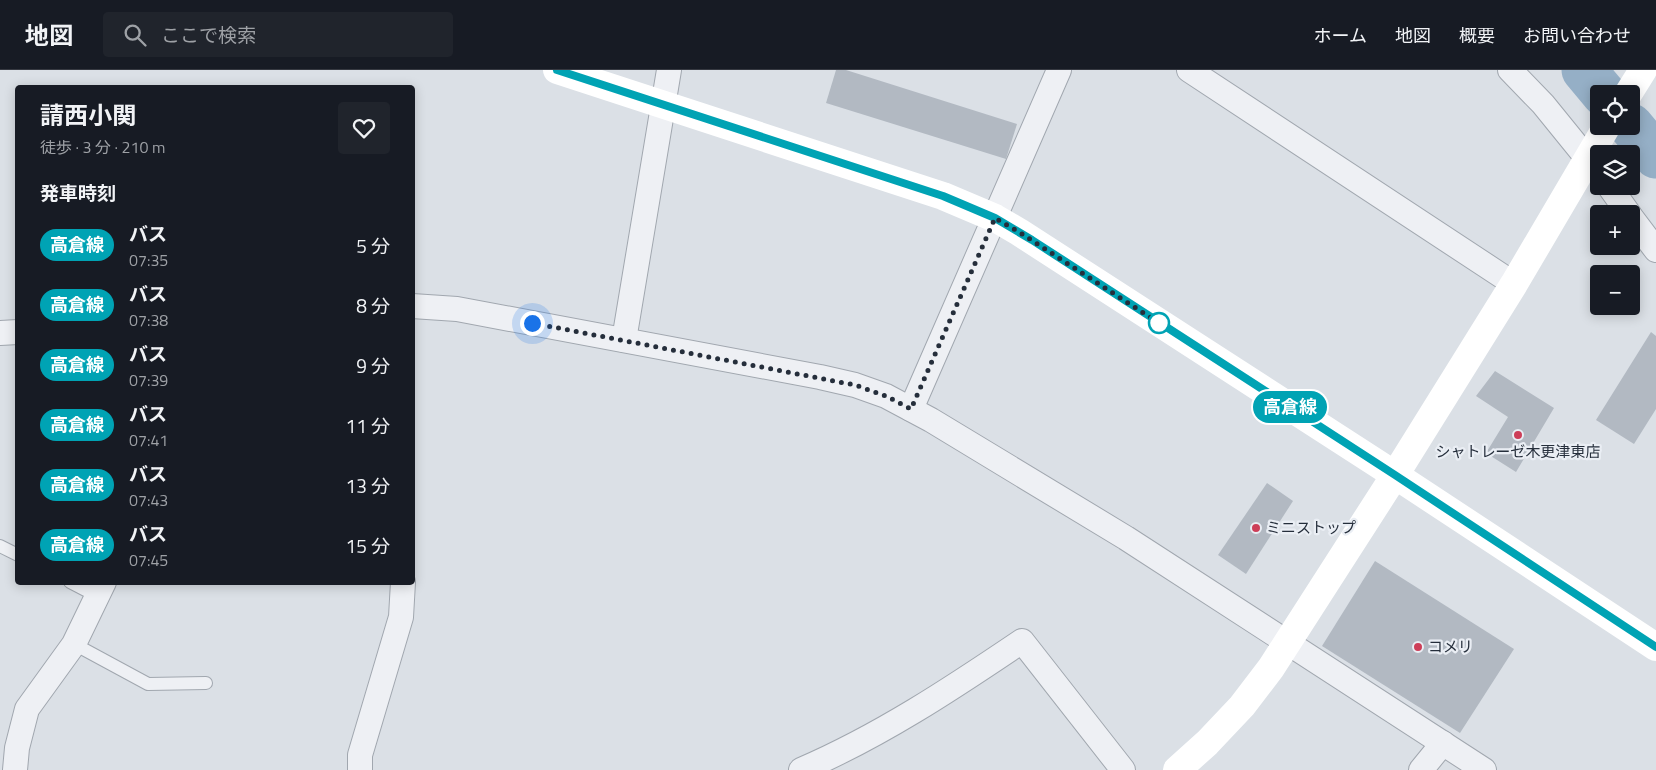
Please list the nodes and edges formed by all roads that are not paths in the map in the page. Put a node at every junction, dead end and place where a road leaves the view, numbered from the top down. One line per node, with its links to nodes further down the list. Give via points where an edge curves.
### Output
1 (557, 70): 8 (street)
2 (669, 70): 8 (street)
3 (1059, 70): 11 (street)
4 (1189, 70): 14 (street)
5 (1510, 70): 9 (street)
6 (1642, 70): 7 (street)
7 (1633, 85)
8 (663, 104): 11 (street, via 943,196); 18 (street)
9 (1590, 161)
10 (1590, 170): 14 (street)
11 (995, 218): 19 (street); 20 (street)
12 (1640, 228): 13 (street)
13 (1656, 250)
14 (1514, 284): 20 (street)
15 (415, 306): 18 (street, via 457,309)
16 (15, 332): 17 (street)
17 (0, 333)
18 (624, 340): 19 (street, via 855,385)
19 (911, 409): 26 (street, via 1126,538)
20 (1395, 475): 26 (street); 28 (street)
21 (0, 546): 22 (lane)
22 (15, 554)
23 (83, 585): 25 (lane)
24 (403, 585): 32 (street, via 402,617 360,755)
25 (100, 589): 27 (street)
26 (1288, 643): 30 (street); 35 (street, via 1242,706 1208,744)
27 (74, 644): 29 (lane, via 148,684); 31 (street, via 27,710)
28 (1656, 647)
29 (206, 683)
30 (1443, 743): 36 (street); 37 (street)
31 (14, 770)
32 (360, 770)
33 (802, 770): 34 (street, via 897,722 1022,641)
34 (1124, 770)
35 (1177, 770)
36 (1421, 770)
37 (1484, 770)

